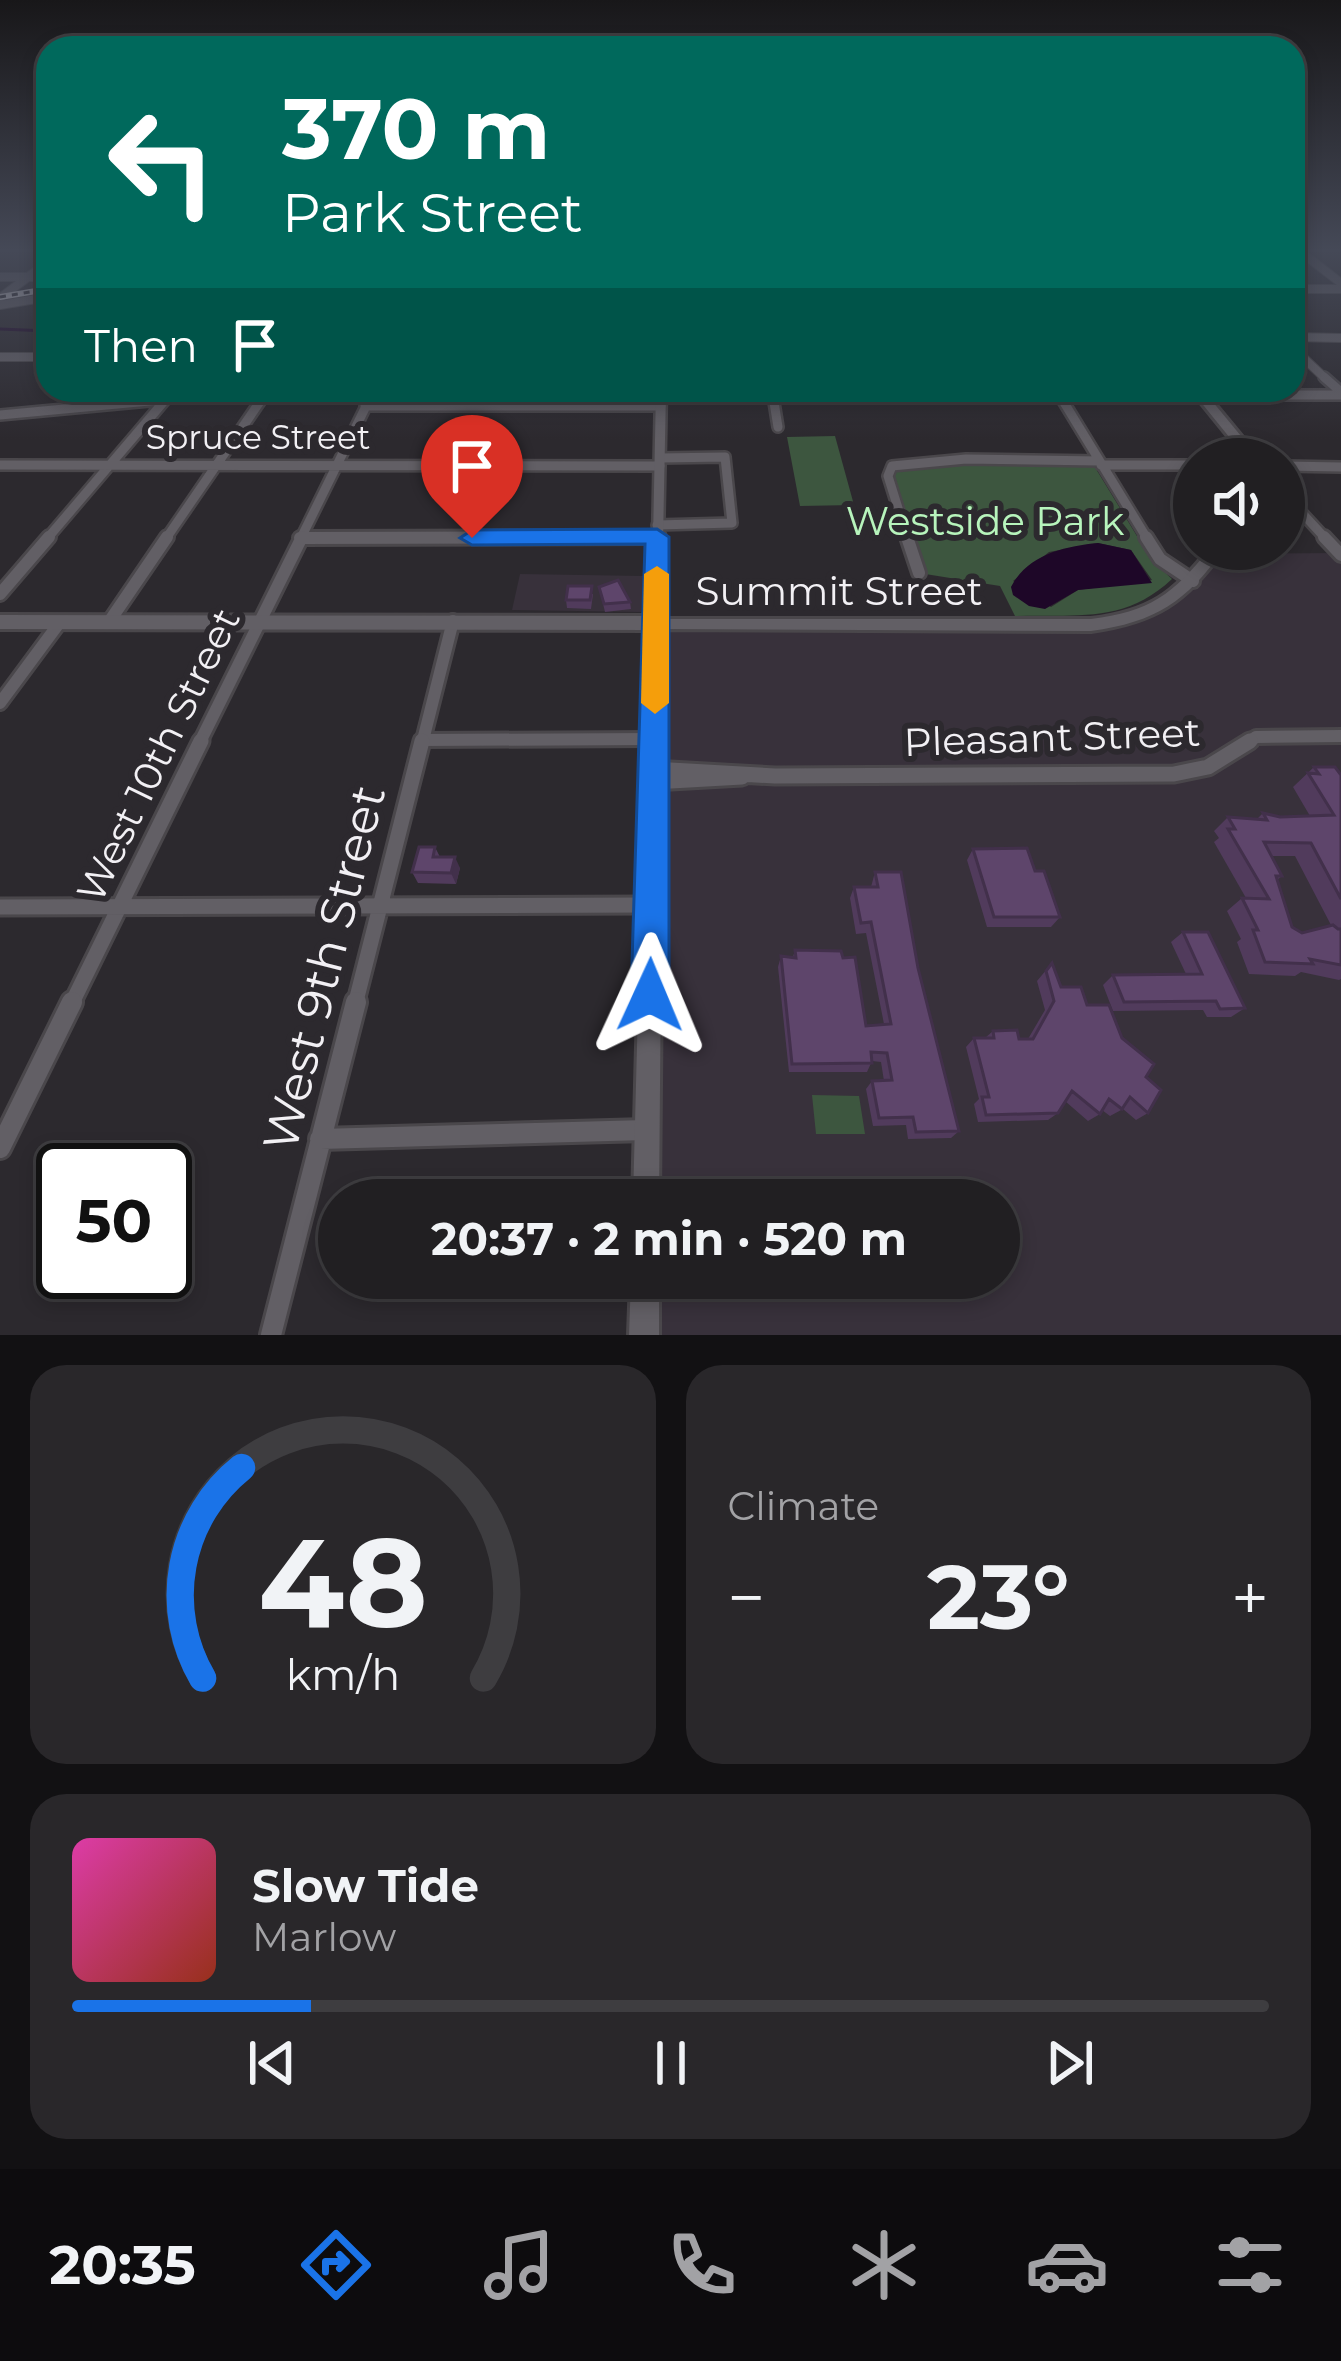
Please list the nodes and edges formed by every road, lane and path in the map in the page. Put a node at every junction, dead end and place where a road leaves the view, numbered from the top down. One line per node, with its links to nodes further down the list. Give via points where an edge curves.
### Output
1 (1305, 337): 2 (street)
2 (1341, 338)
3 (0, 357): 4 (street)
4 (36, 357)
5 (1305, 359): 7 (street)
6 (1305, 393): 7 (street)
7 (1341, 393)
8 (135, 402): 20 (street)
9 (163, 402): 25 (street)
10 (260, 402): 26 (street)
11 (367, 402): 18 (street, West 10th Street)
12 (513, 402): 19 (street)
13 (586, 402): 19 (street)
14 (661, 402): 23 (street)
15 (774, 402): 21 (street)
16 (1063, 402): 24 (street)
17 (1207, 402): 22 (main road)
18 (365, 406): 19 (street); 28 (street, West 10th Street)
19 (512, 407)
20 (0, 415)
21 (778, 427)
22 (1237, 438)
23 (660, 462): 28 (street, Spruce Street); 33 (street); 33 (street, Spruce Street, via 724,458 732,523)
24 (1100, 463): 29 (street); 37 (street, via 892,466 888,476); 38 (street, via 1160,559)
25 (111, 464): 26 (street, Spruce Street); 27 (street, Spruce Street); 39 (street)
26 (218, 464): 28 (street, Spruce Street); 44 (street)
27 (0, 465)
28 (336, 465): 34 (street, West 10th Street)
29 (1173, 465)
30 (1305, 466): 31 (street)
31 (1341, 466)
32 (1305, 517): 35 (street)
33 (657, 531): 34 (street); 45 (street)
34 (300, 538): 40 (street, West 10th Street)
35 (1339, 555)
36 (1201, 570): 38 (main road, Summit Street)
37 (919, 573)
38 (1193, 581): 45 (main road, Summit Street, via 1160,609 1091,626)
39 (0, 594)
40 (262, 621): 41 (street, Summit Street); 44 (street, Summit Street); 54 (street, West 10th Street)
41 (453, 621): 45 (street, Summit Street); 49 (street, West 9th Street)
42 (0, 622): 43 (street, Summit Street)
43 (59, 622): 44 (street, Summit Street); 46 (street)
44 (109, 622)
45 (656, 623): 48 (main road)
46 (0, 703)
47 (1341, 736): 50 (street, Pleasant Street, via 1256,737 1227,762 1174,774)
48 (654, 739): 49 (street); 50 (main road)
49 (422, 740): 51 (street, West 9th Street)
50 (653, 776): 52 (main road)
51 (380, 904): 52 (street); 54 (street); 56 (street, West 9th Street)
52 (651, 905): 55 (main road)
53 (0, 907): 54 (street)
54 (119, 907): 57 (street, West 10th Street)
55 (648, 1130): 56 (street); 58 (main road)
56 (320, 1139): 60 (street, West 9th Street)
57 (0, 1148)
58 (647, 1179)
59 (645, 1299): 61 (main road)
60 (271, 1335)
61 (644, 1335)

